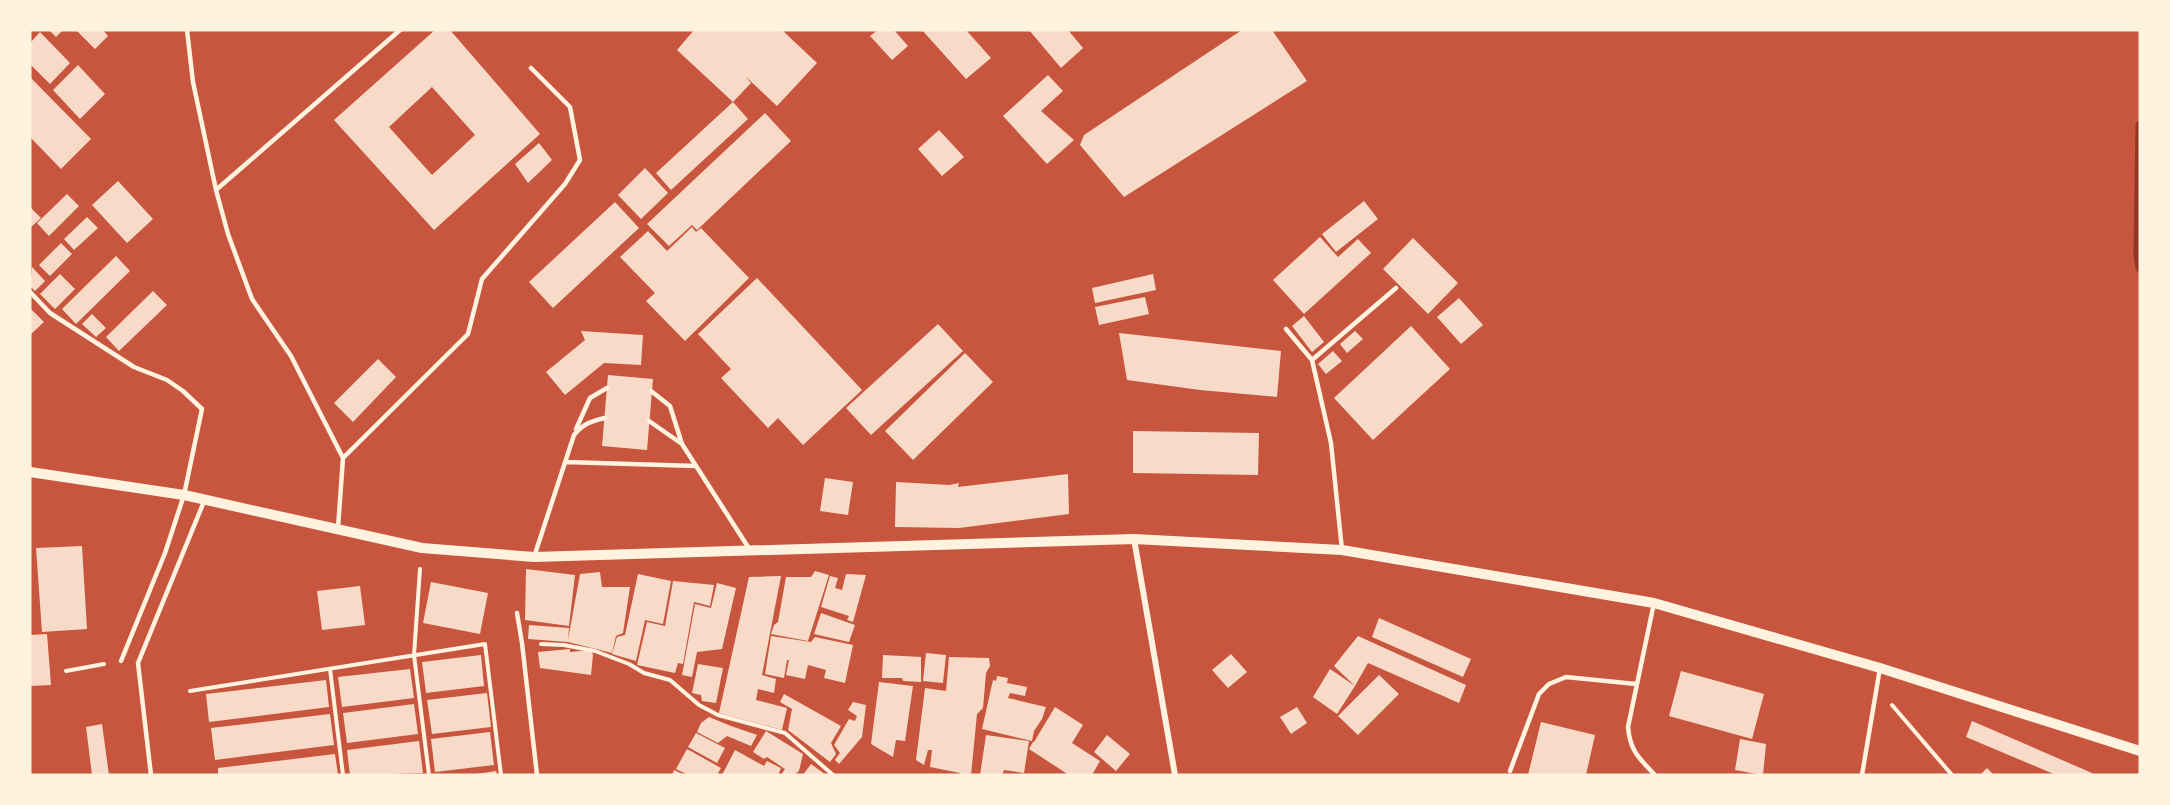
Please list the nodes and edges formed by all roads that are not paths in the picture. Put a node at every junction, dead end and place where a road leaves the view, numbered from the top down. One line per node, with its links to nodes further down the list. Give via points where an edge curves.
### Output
1 (187, 30): 4 (lane, via 193,82)
2 (400, 30): 4 (lane)
3 (531, 68): 15 (lane, via 570,107 580,160 482,279 468,334)
4 (216, 190): 15 (lane, via 252,299 291,356)
5 (1396, 288): 8 (lane)
6 (30, 292): 19 (lane, via 50,313 134,367 167,380 201,409)
7 (1286, 329): 8 (lane)
8 (1312, 360): 23 (lane, via 1331,443)
9 (607, 388): 13 (lane, via 590,398)
10 (651, 392): 14 (lane, via 670,406)
11 (605, 418): 13 (lane, via 590,421)
12 (649, 422): 14 (lane)
13 (574, 435): 16 (lane)
14 (681, 444): 17 (lane)
15 (343, 458): 21 (lane)
16 (565, 462): 17 (lane); 25 (lane)
17 (696, 466): 24 (lane)
18 (30, 472): 19 (street)
19 (184, 495): 20 (street); 28 (lane)
20 (205, 499): 21 (street); 33 (lane, via 138,663)
21 (338, 528): 25 (street, via 422,548)
22 (1134, 539): 23 (street); 24 (street); 35 (street)
23 (1342, 550): 26 (street)
24 (750, 551): 25 (street)
25 (534, 557)
26 (1654, 603): 29 (street); 30 (lane)
27 (517, 613): 34 (lane)
28 (121, 661)
29 (1880, 668): 31 (street); 37 (lane)
30 (1636, 684): 32 (lane, via 1566,677 1549,684 1539,693); 36 (lane, via 1629,742)
31 (2140, 751)
32 (1510, 771)
33 (151, 775)
34 (537, 775)
35 (1175, 775)
36 (1655, 775)
37 (1862, 775)

